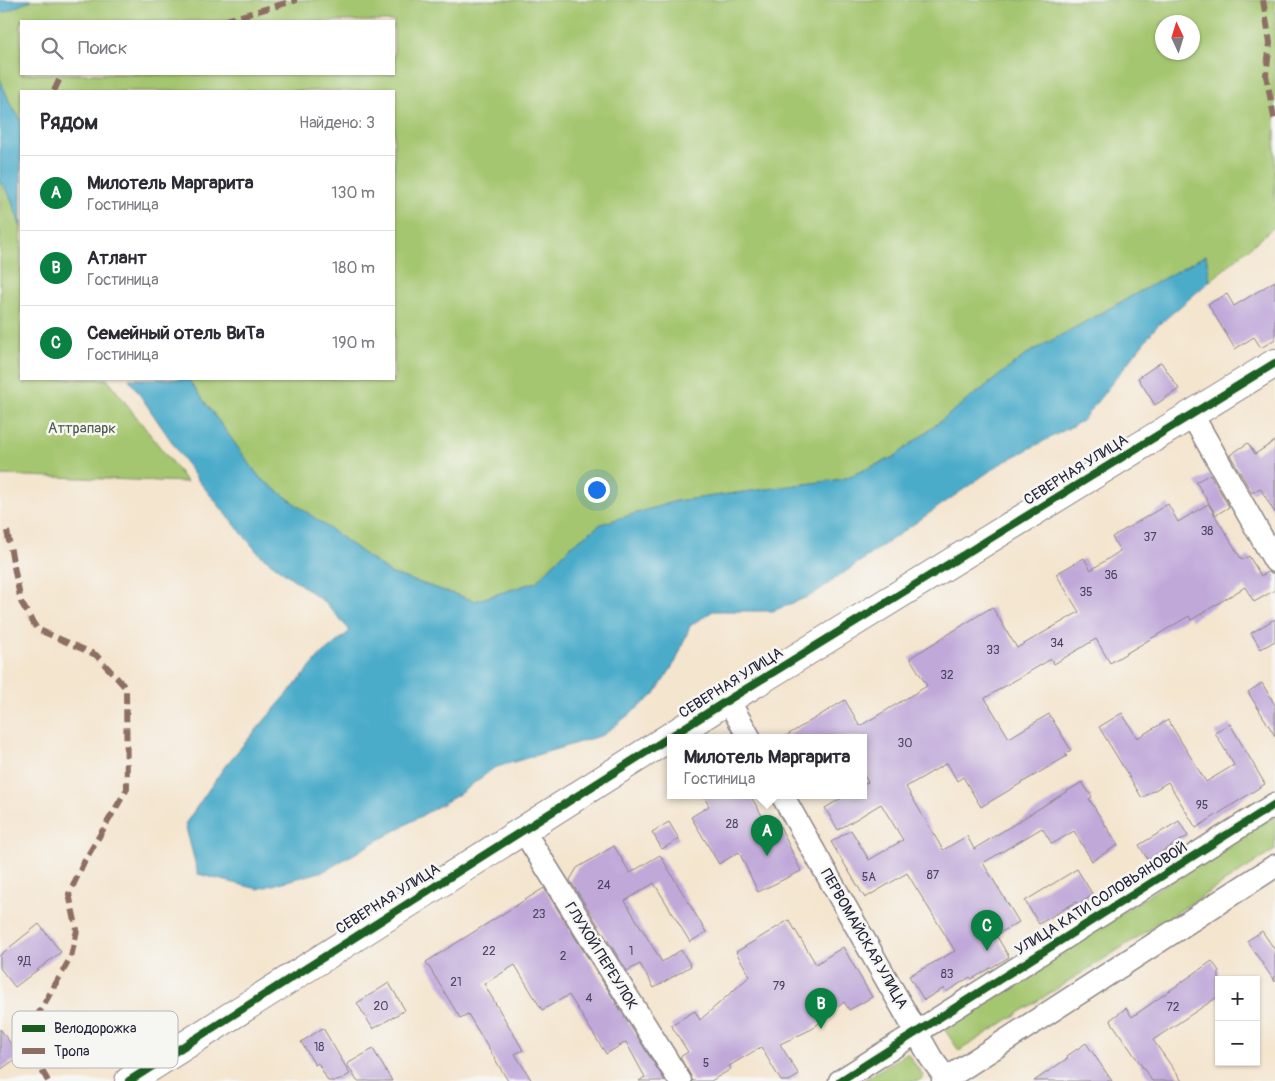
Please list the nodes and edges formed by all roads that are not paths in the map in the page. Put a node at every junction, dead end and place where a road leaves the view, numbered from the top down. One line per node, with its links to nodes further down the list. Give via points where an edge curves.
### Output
1 (1275, 362): 2 (street, СЕВЕРНАЯ УЛИЦА)
2 (1192, 415): 3 (street); 4 (street, СЕВЕРНАЯ УЛИЦА)
3 (1275, 561)
4 (728, 700): 5 (street, СЕВЕРНАЯ УЛИЦА); 6 (street)
5 (674, 734)
6 (747, 734)
7 (667, 739): 10 (street, СЕВЕРНАЯ УЛИЦА)
8 (784, 799): 12 (street, ПЕРВОМАЙСКАЯ УЛИЦА)
9 (1275, 804): 12 (street, УЛИЦА КАТИ СОЛОВЬЯНОВОЙ)
10 (523, 830): 13 (street, СЕВЕРНАЯ УЛИЦА); 17 (street, ГЛУХОЙ ПЕРЕУЛОК)
11 (1275, 866): 15 (street)
12 (916, 1031): 15 (street, ПЕРВОМАЙСКАЯ УЛИЦА); 18 (street, УЛИЦА КАТИ СОЛОВЬЯНОВОЙ)
13 (178, 1050)
14 (149, 1068): 16 (street, СЕВЕРНАЯ УЛИЦА)
15 (946, 1080)
16 (129, 1081)
17 (680, 1081)
18 (840, 1081)

